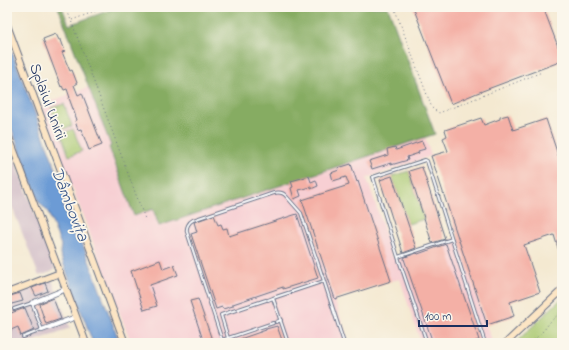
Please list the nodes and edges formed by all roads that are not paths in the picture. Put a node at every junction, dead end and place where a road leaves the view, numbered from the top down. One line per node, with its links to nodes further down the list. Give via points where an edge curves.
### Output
1 (7, 25): 20 (main road, Splaiul Unirii)
2 (7, 132): 5 (main road)
3 (452, 239): 4 (lane); 4 (lane, via 427,161 374,176); 24 (lane)
4 (398, 257): 23 (lane)
5 (60, 273): 7 (main road); 9 (main road)
6 (324, 281): 10 (lane); 18 (lane, via 301,213 280,192 192,220 186,232); 22 (lane)
7 (66, 289): 11 (street); 13 (main road)
8 (562, 290): 25 (main road)
9 (7, 293)
10 (273, 298): 14 (lane); 17 (lane, via 221,315)
11 (32, 302): 12 (lane); 15 (lane)
12 (14, 309)
13 (76, 317): 15 (street); 19 (main road)
14 (281, 320): 17 (lane); 21 (lane)
15 (42, 330): 16 (lane)
16 (23, 337)
17 (228, 338): 18 (lane)
18 (223, 342)
19 (86, 343)
20 (125, 343)
21 (288, 343)
22 (344, 343)
23 (427, 343)
24 (485, 343)
25 (506, 343)

